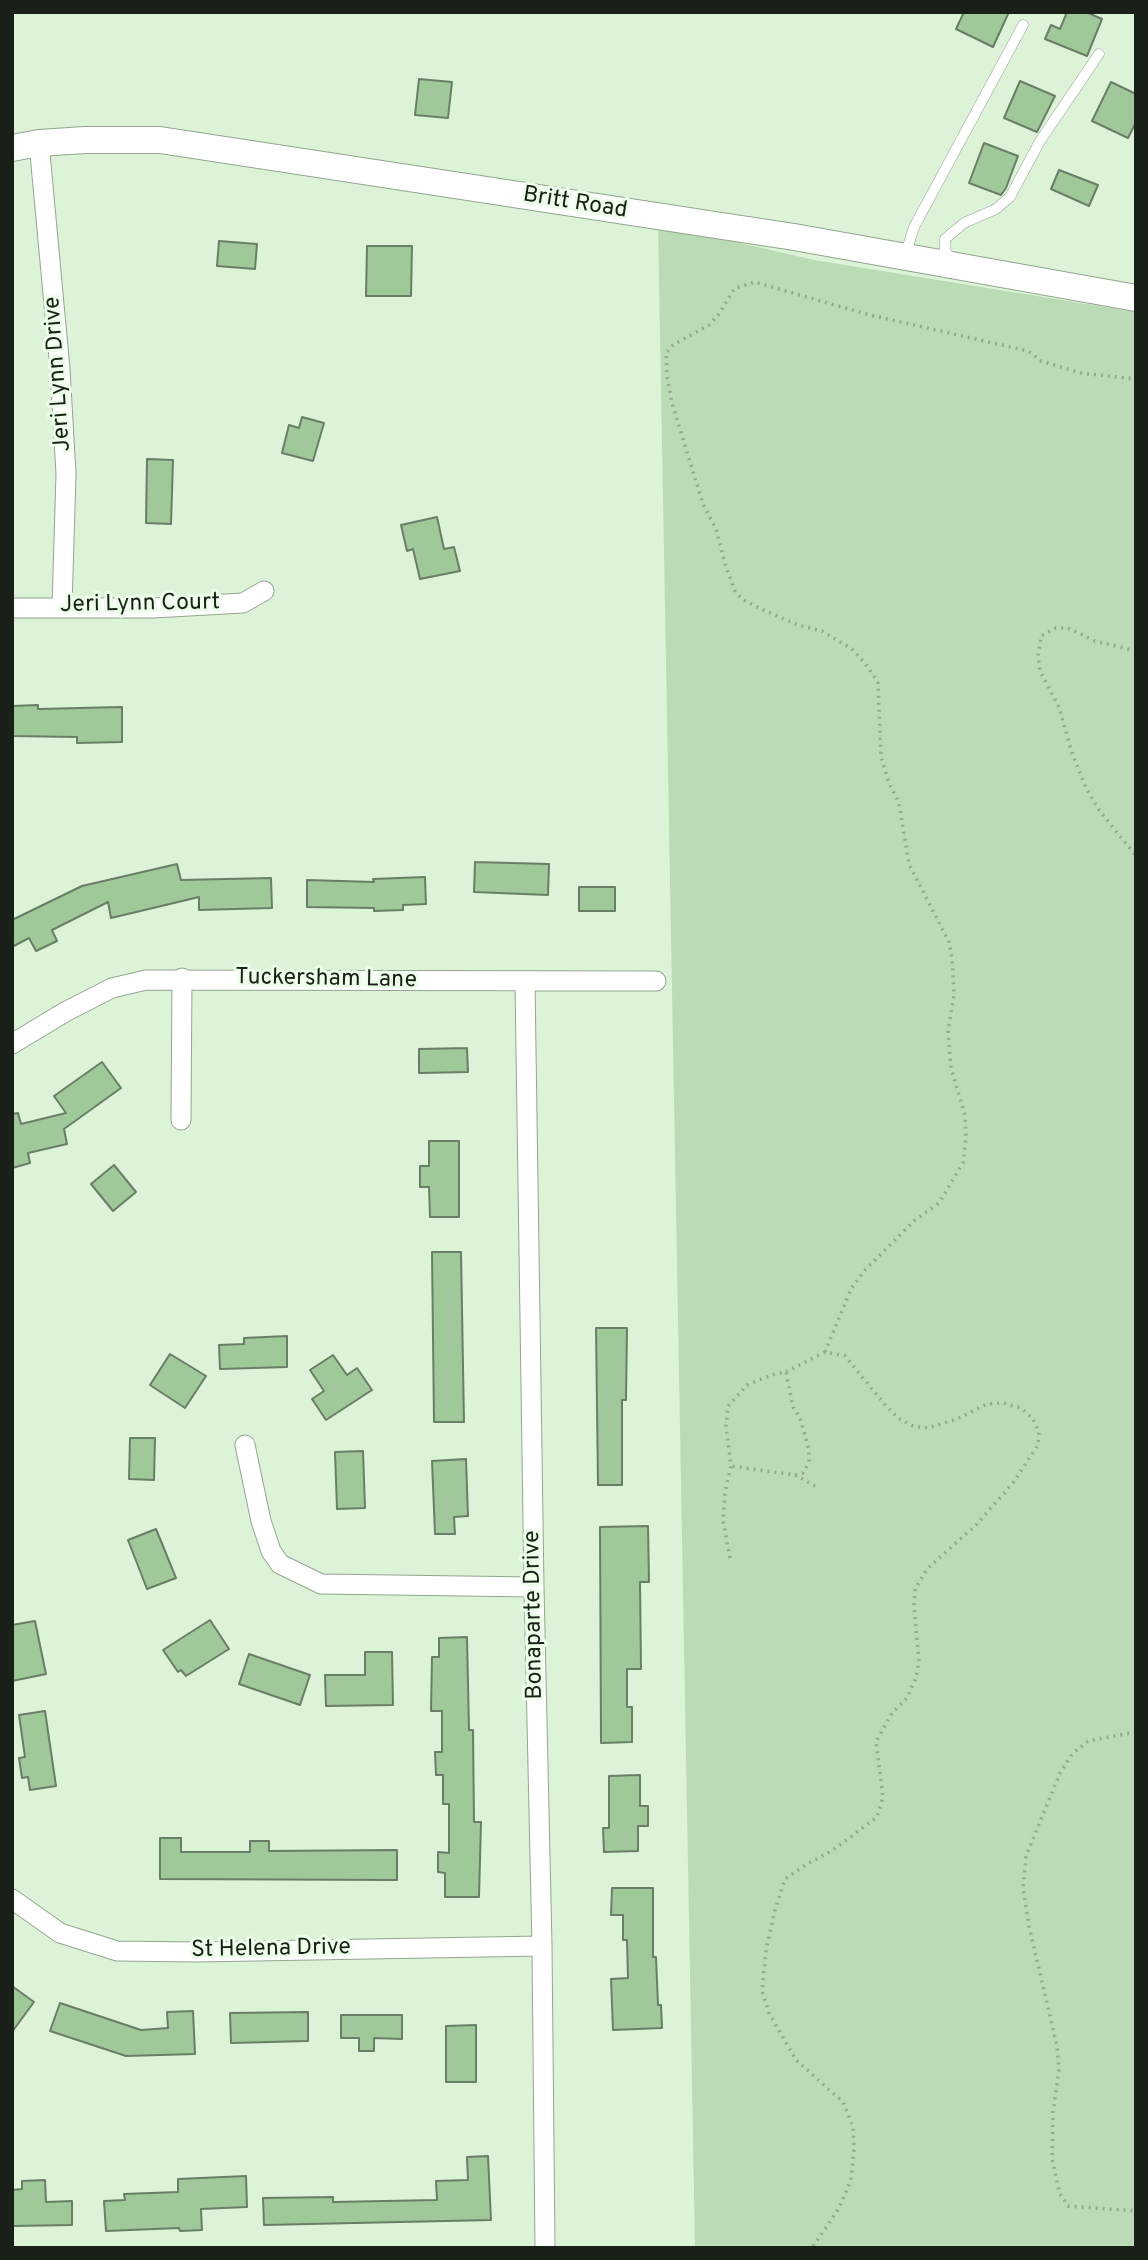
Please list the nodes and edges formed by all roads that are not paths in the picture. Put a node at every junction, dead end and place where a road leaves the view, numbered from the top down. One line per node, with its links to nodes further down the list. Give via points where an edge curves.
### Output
1 (1023, 25): 5 (lane, via 914,227)
2 (1099, 54): 6 (lane, via 1040,141 1010,197 945,239)
3 (39, 143): 4 (street, Britt Road); 5 (street, Britt Road, via 86,139 173,142); 10 (street, Jeri Lynn Drive, via 66,474)
4 (12, 148)
5 (905, 256): 6 (street, Britt Road)
6 (953, 264): 7 (street, Britt Road)
7 (1136, 298)
8 (264, 592): 10 (street, Jeri Lynn Court, via 243,603)
9 (12, 607): 10 (street, Jeri Lynn Court)
10 (62, 607)
11 (182, 978): 13 (street, Tuckersham Lane); 14 (street, Tuckersham Lane, via 112,988); 15 (street)
12 (656, 981): 13 (street, Tuckersham Lane)
13 (525, 982): 17 (street, Bonaparte Drive)
14 (12, 1044)
15 (181, 1120)
16 (245, 1445): 17 (street, via 261,1521 280,1564 321,1584)
17 (534, 1587): 19 (street, Bonaparte Drive)
18 (12, 1899): 19 (street, St Helena Drive, via 60,1933 117,1951)
19 (542, 1946): 20 (street, Bonaparte Drive)
20 (545, 2248)

